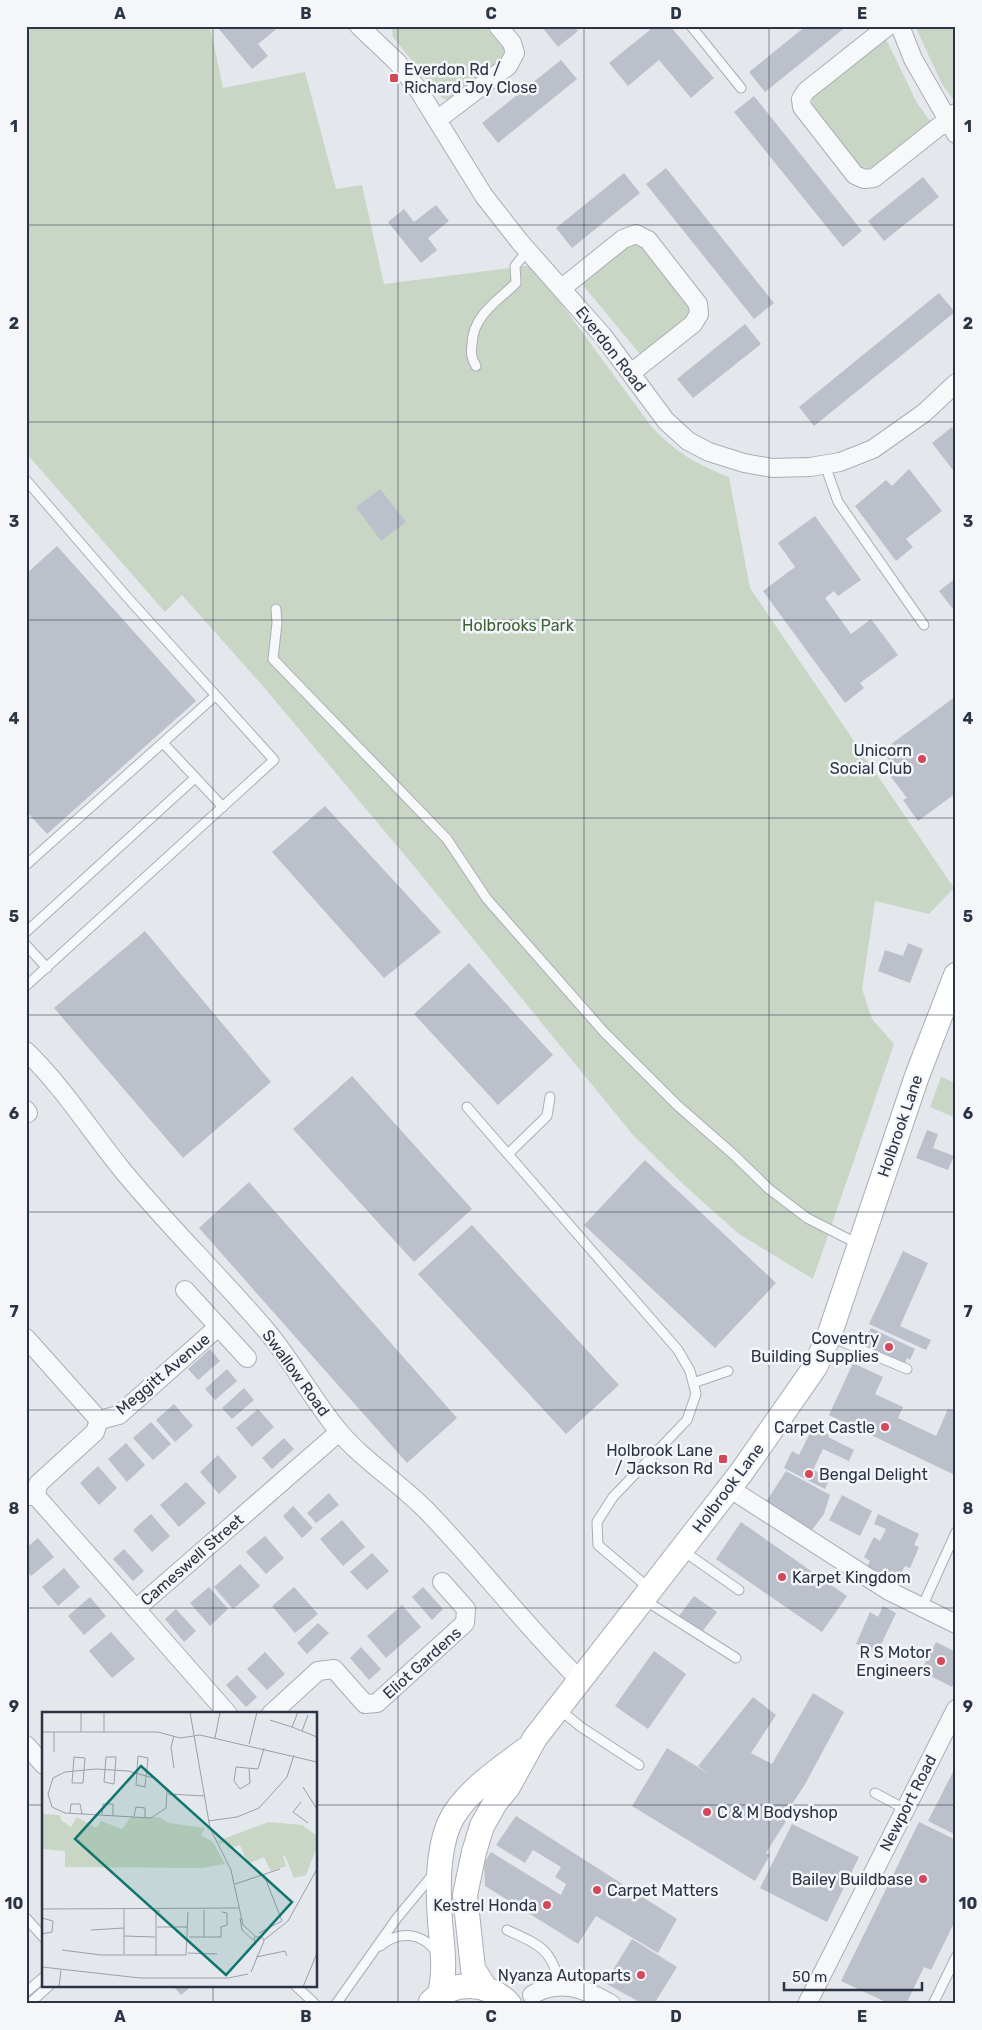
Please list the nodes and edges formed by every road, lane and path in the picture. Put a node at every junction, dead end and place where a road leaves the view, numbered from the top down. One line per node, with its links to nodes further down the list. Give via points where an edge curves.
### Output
1 (498, 26): 7 (street, via 512,43 514,53 508,66)
2 (691, 26): 6 (lane)
3 (888, 26): 8 (street, via 806,91 801,98 802,107 855,175 864,179 874,178)
4 (900, 26): 8 (street, via 913,59)
5 (368, 29): 7 (street, Everdon Road, via 419,91)
6 (741, 88)
7 (437, 120): 9 (street, Everdon Road, via 484,196)
8 (953, 122)
9 (528, 250): 10 (street, Everdon Road); 11 (lane, via 515,266 516,283 476,324 471,357)
10 (562, 288): 12 (street, Everdon Road); 12 (street, via 623,239 636,234 648,240 698,304 699,314 693,324)
11 (476, 366)
12 (631, 373): 14 (street, Everdon Road, via 666,421 688,442 709,452 772,468)
13 (954, 389): 14 (street, Everdon Road, via 872,449)
14 (825, 465): 17 (lane, via 838,502)
15 (26, 480): 18 (lane)
16 (276, 609): 32 (lane, via 273,659 446,839 487,899 604,1032 677,1105 769,1189 807,1218)
17 (924, 625)
18 (216, 696): 19 (lane); 21 (lane, via 274,760)
19 (163, 743): 20 (lane); 22 (lane)
20 (195, 778): 21 (lane); 23 (lane)
21 (223, 807): 25 (lane)
22 (26, 865)
23 (26, 932)
24 (26, 945): 25 (lane)
25 (47, 968): 27 (lane)
26 (956, 975): 32 (street, Holbrook Lane, via 917,1076)
27 (26, 986)
28 (26, 1051): 42 (street, Swallow Road, via 58,1085 159,1213 266,1330)
29 (550, 1097): 31 (lane, via 547,1116)
30 (467, 1107): 31 (lane)
31 (508, 1154): 40 (lane, via 678,1350 690,1370)
32 (861, 1245): 35 (street, Holbrook Lane)
33 (186, 1290): 34 (street, Meggitt Avenue)
34 (218, 1327): 37 (street, Meggitt Avenue); 41 (street, Meggitt Avenue, via 119,1415)
35 (829, 1336): 38 (lane); 43 (street, Holbrook Lane, via 808,1378)
36 (26, 1338): 41 (street)
37 (247, 1358)
38 (907, 1369)
39 (728, 1371): 40 (lane)
40 (693, 1383): 49 (lane, via 696,1394 688,1420 612,1498 597,1522 598,1545)
41 (98, 1420): 44 (street, Meggitt Avenue, via 95,1432 38,1484)
42 (338, 1432): 51 (street, Cameswell Street); 54 (street, Swallow Road, via 427,1511)
43 (729, 1488): 46 (street, Holbrook Lane); 50 (street, via 890,1591)
44 (31, 1496): 51 (street, Cameswell Street)
45 (956, 1532): 50 (lane)
46 (681, 1550): 48 (lane); 49 (street, Holbrook Lane)
47 (442, 1582): 58 (street, Eliot Gardens, via 466,1609 466,1623 377,1703 366,1704 334,1669 318,1671)
48 (739, 1590)
49 (646, 1594): 53 (lane); 54 (street, Holbrook Lane)
50 (922, 1607): 52 (street)
51 (136, 1609): 57 (street)
52 (956, 1624)
53 (736, 1658)
54 (580, 1680): 55 (street, Holbrook Lane)
55 (558, 1709): 59 (street, Holbrook Lane); 60 (lane)
56 (956, 1709): 62 (street, Newport Road)
57 (226, 1712)
58 (273, 1712)
59 (530, 1747): 63 (street, Holbrook Lane, via 492,1774 460,1807 450,1822); 74 (street, Holbrook Lane, via 482,1826 465,1896 473,1969)
60 (639, 1766)
61 (875, 1793): 62 (lane)
62 (905, 1809): 82 (street, Newport Road)
63 (440, 1866): 67 (lane, via 396,1918); 69 (street, Holbrook Lane)
64 (26, 1918): 66 (lane)
65 (507, 1930): 71 (lane, via 540,1946 550,1956)
66 (42, 1936)
67 (374, 1951): 69 (lane, via 393,1938 415,1936 434,1948); 80 (lane)
68 (956, 1957): 83 (lane)
69 (443, 1964): 76 (street, Holbrook Lane)
70 (42, 1979): 75 (lane)
71 (560, 1986): 77 (street, via 541,1989); 81 (street, via 574,1986 594,1993)
72 (47, 1988): 78 (lane)
73 (298, 1988): 79 (lane)
74 (484, 1988): 76 (street, via 469,1984); 77 (street)
75 (26, 1992)
76 (435, 1999)
77 (518, 2001)
78 (29, 2004)
79 (315, 2004)
80 (336, 2004)
81 (611, 2004)
82 (807, 2004)
83 (933, 2004)

